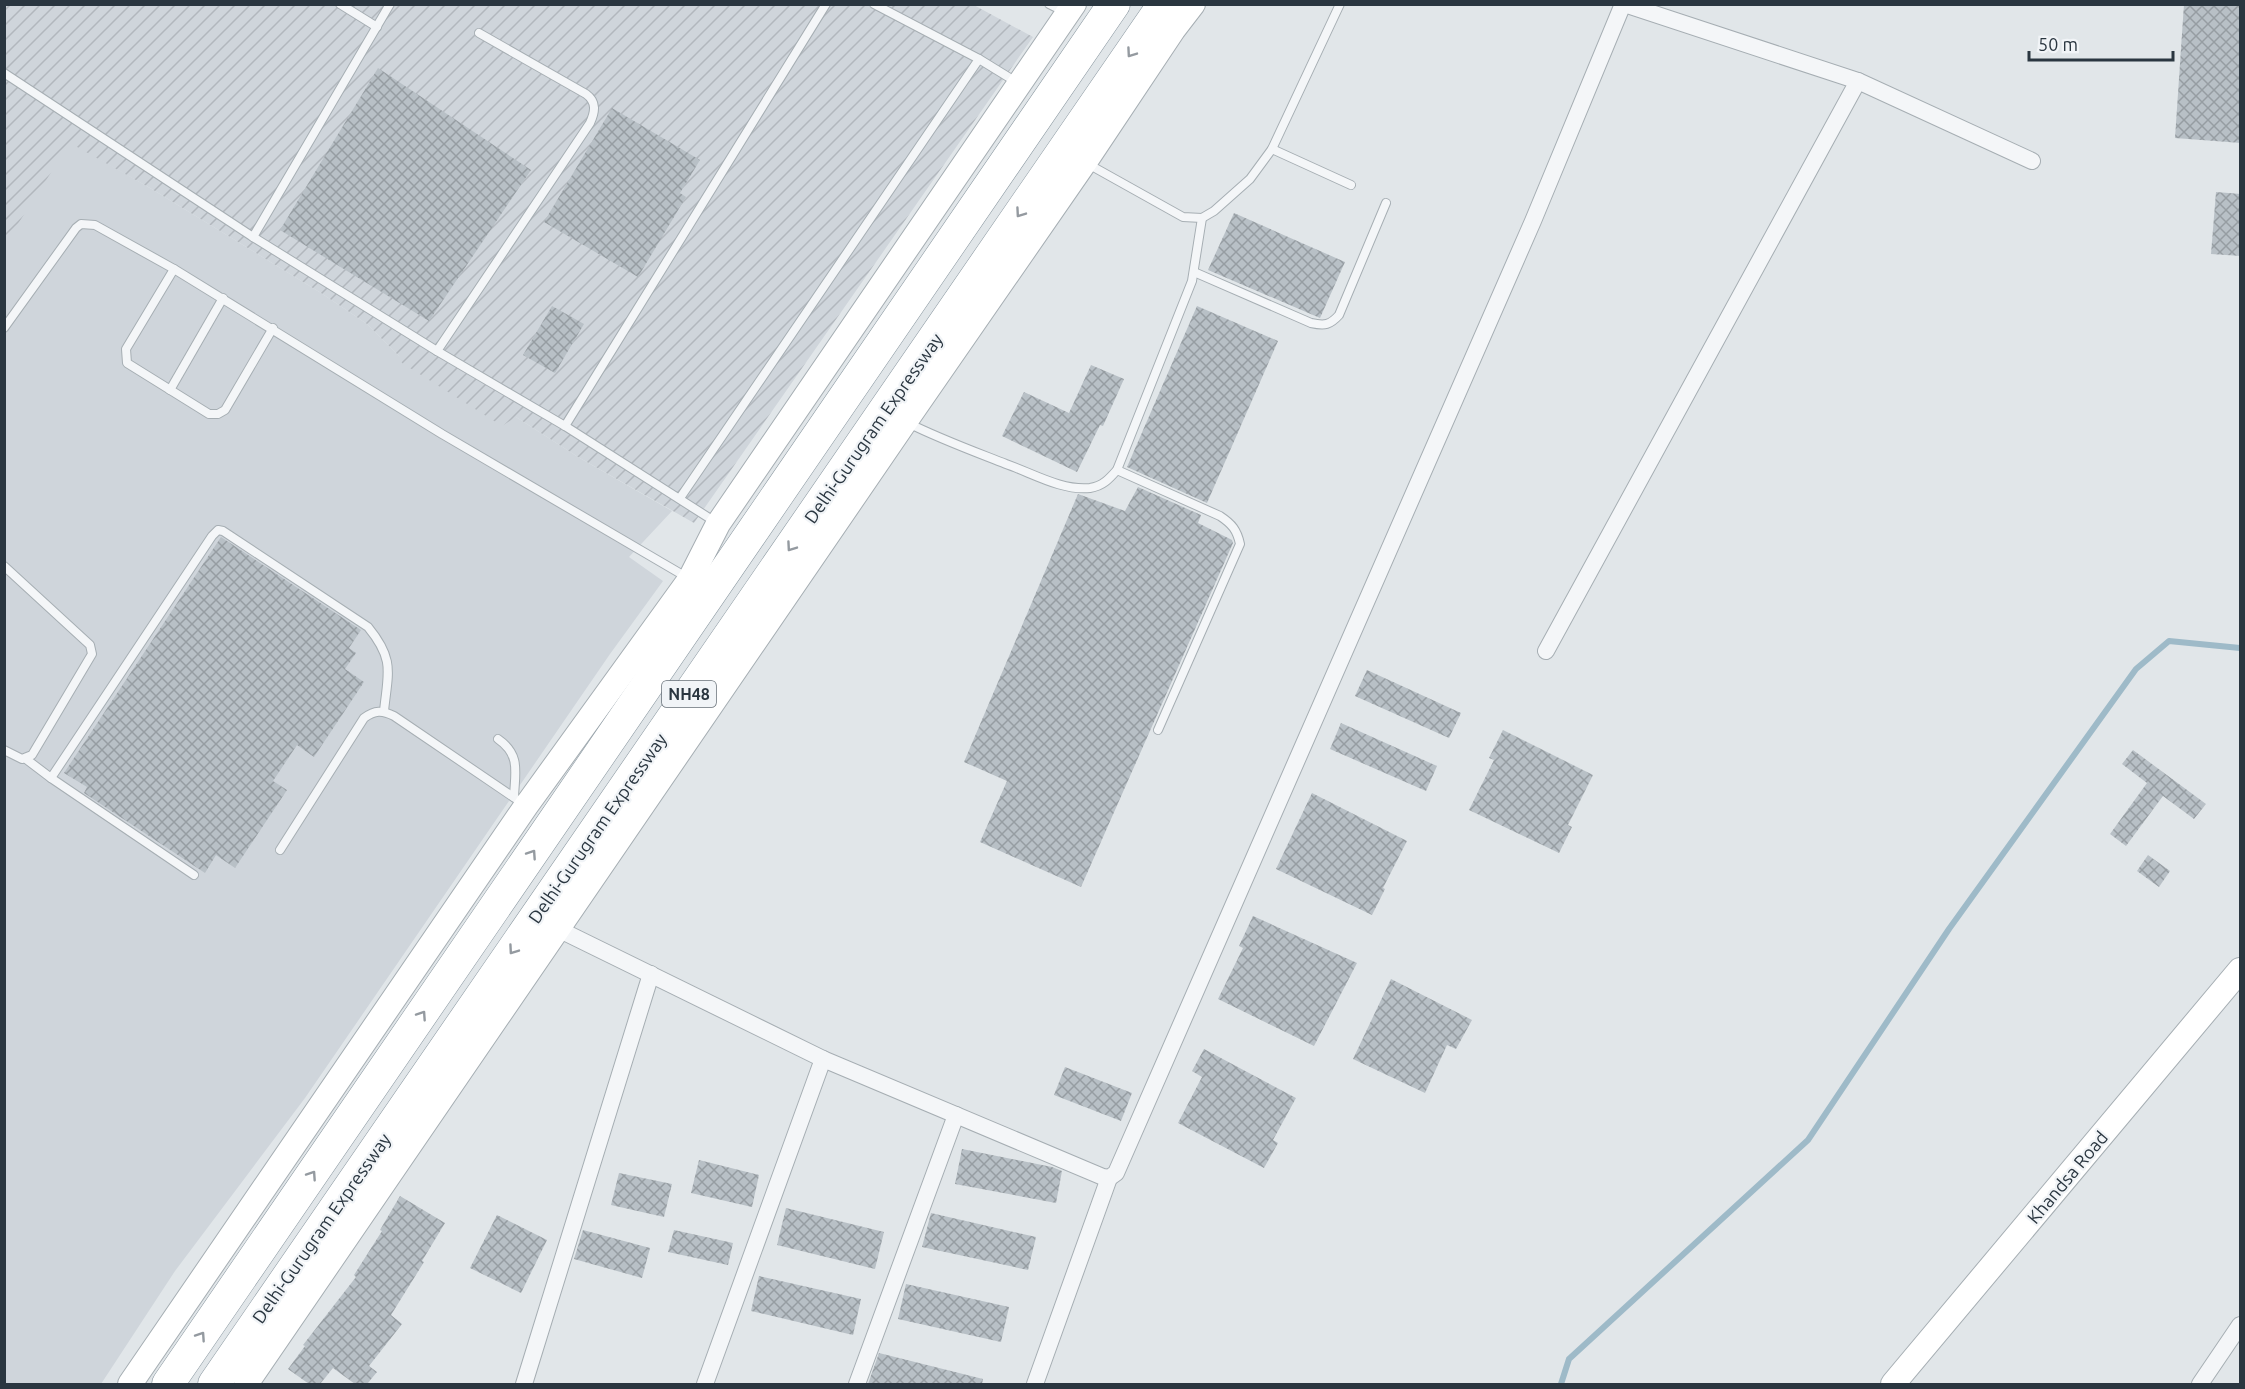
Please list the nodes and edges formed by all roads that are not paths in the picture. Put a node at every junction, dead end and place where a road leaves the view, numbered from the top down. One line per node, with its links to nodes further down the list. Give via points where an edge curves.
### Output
1 (340, 4): 11 (lane)
2 (390, 4): 11 (lane)
3 (826, 4): 32 (lane)
4 (874, 4): 13 (lane)
5 (1114, 4): 56 (highway, Delhi-Gurugram Expressway / NH48, one-way to 5)
6 (1164, 4): 57 (highway, Delhi-Gurugram Expressway / NH48, one-way to 57)
7 (1193, 4): 19 (main road)
8 (1340, 4): 17 (lane)
9 (1623, 4): 15 (street); 53 (street, via 1533,221 1116,1173)
10 (1064, 7): 16 (main road)
11 (377, 27): 23 (lane)
12 (479, 33): 29 (lane, via 586,94 594,109 590,123)
13 (979, 59): 16 (lane); 34 (lane)
14 (4, 73): 23 (lane)
15 (1858, 81): 18 (street); 38 (street)
16 (1020, 84): 35 (main road)
17 (1272, 149): 20 (lane); 22 (lane, via 1250,179)
18 (2032, 161)
19 (1085, 162): 22 (lane, via 1183,217); 31 (main road)
20 (1352, 185)
21 (1386, 203): 25 (lane, via 1339,315 1332,323 1311,323)
22 (1202, 218): 25 (lane)
23 (253, 237): 29 (lane)
24 (174, 268): 26 (lane); 27 (lane, via 95,225 81,225); 30 (lane, via 126,349 127,363)
25 (1194, 272): 33 (lane)
26 (223, 298): 28 (lane); 30 (lane)
27 (4, 328)
28 (273, 328): 30 (lane, via 225,410 209,414); 37 (lane, via 442,434)
29 (437, 351): 32 (lane)
30 (170, 390)
31 (904, 422): 33 (lane, via 1066,486 1100,486); 48 (main road)
32 (565, 426): 34 (lane)
33 (1117, 470): 40 (lane, via 1220,516 1238,532 1240,544)
34 (680, 498): 35 (lane)
35 (718, 524): 37 (main road)
36 (4, 566): 43 (lane, via 92,650 32,755)
37 (690, 579): 45 (main road)
38 (1546, 651)
39 (384, 711): 44 (lane, via 387,656 368,627 218,530); 45 (lane); 46 (lane, via 373,711 364,718)
40 (1158, 730)
41 (498, 739): 45 (lane, via 513,754)
42 (4, 750): 43 (lane)
43 (26, 759): 44 (lane)
44 (51, 778): 47 (lane)
45 (520, 802): 55 (main road)
46 (280, 850)
47 (195, 875)
48 (558, 929): 50 (street); 58 (main road)
49 (2241, 970): 63 (main road, Khandsa Road)
50 (651, 974): 51 (street); 59 (street)
51 (823, 1059): 52 (street); 60 (street)
52 (956, 1115): 53 (street); 61 (street)
53 (1109, 1178): 62 (street)
54 (2241, 1325): 64 (street)
55 (129, 1384)
56 (168, 1384)
57 (214, 1384)
58 (246, 1384)
59 (524, 1384)
60 (705, 1384)
61 (857, 1384)
62 (1035, 1384)
63 (1893, 1384)
64 (2200, 1384)

